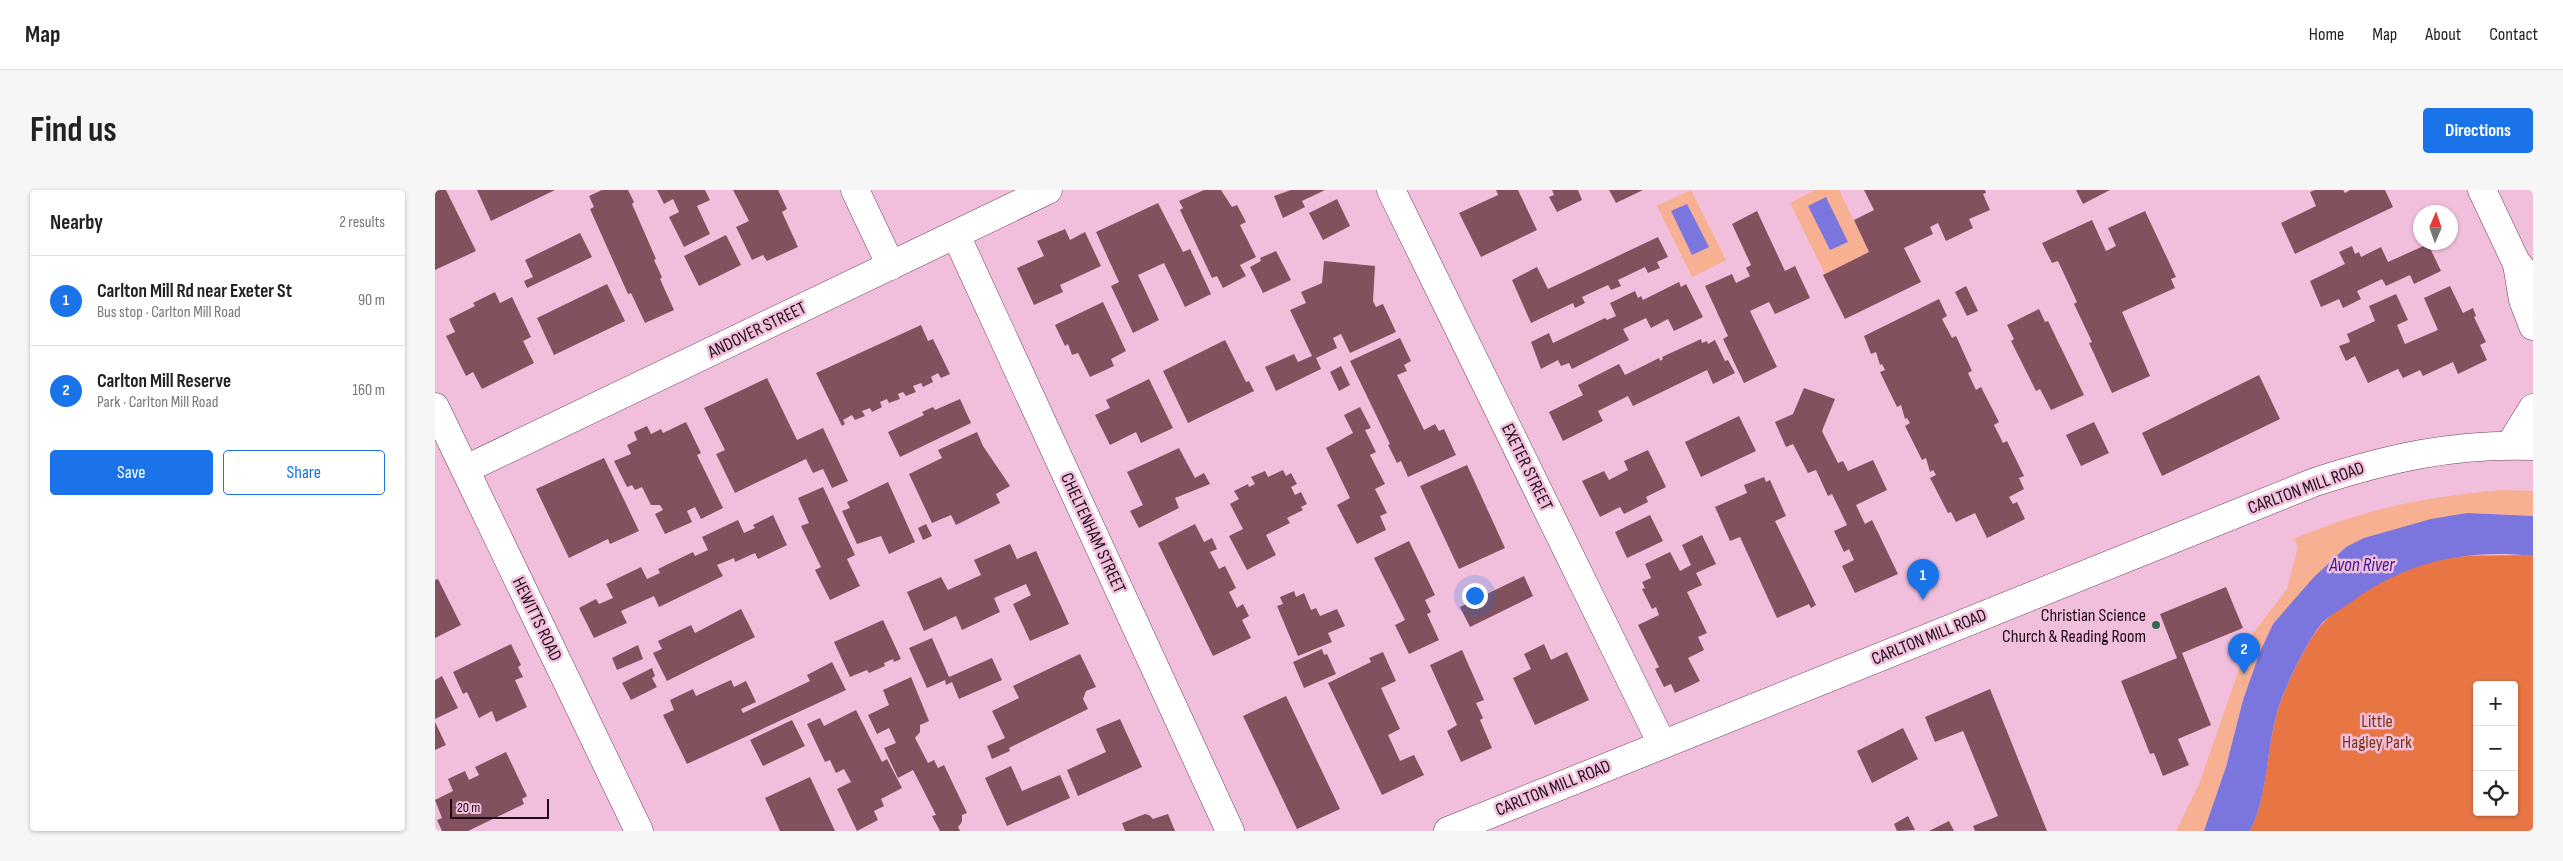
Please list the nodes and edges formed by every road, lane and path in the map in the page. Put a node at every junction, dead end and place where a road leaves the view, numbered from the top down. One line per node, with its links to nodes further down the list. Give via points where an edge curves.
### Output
1 (855, 190): 6 (street)
2 (1048, 190): 5 (street, ANDOVER STREET)
3 (1391, 190): 13 (street, EXETER STREET)
4 (2482, 190): 7 (street)
5 (956, 234): 6 (street, ANDOVER STREET); 15 (street, CHELTENHAM STREET)
6 (891, 266): 12 (street, ANDOVER STREET)
7 (2525, 272): 8 (street, via 2523,300)
8 (2533, 326)
9 (435, 407): 12 (street, HEWITTS ROAD)
10 (2533, 408): 11 (street)
11 (2521, 446): 13 (street, CARLTON MILL ROAD, via 2413,454 2315,482)
12 (466, 469): 14 (street, HEWITTS ROAD)
13 (1662, 744): 16 (street, CARLTON MILL ROAD)
14 (639, 831)
15 (1230, 831)
16 (1448, 831)

